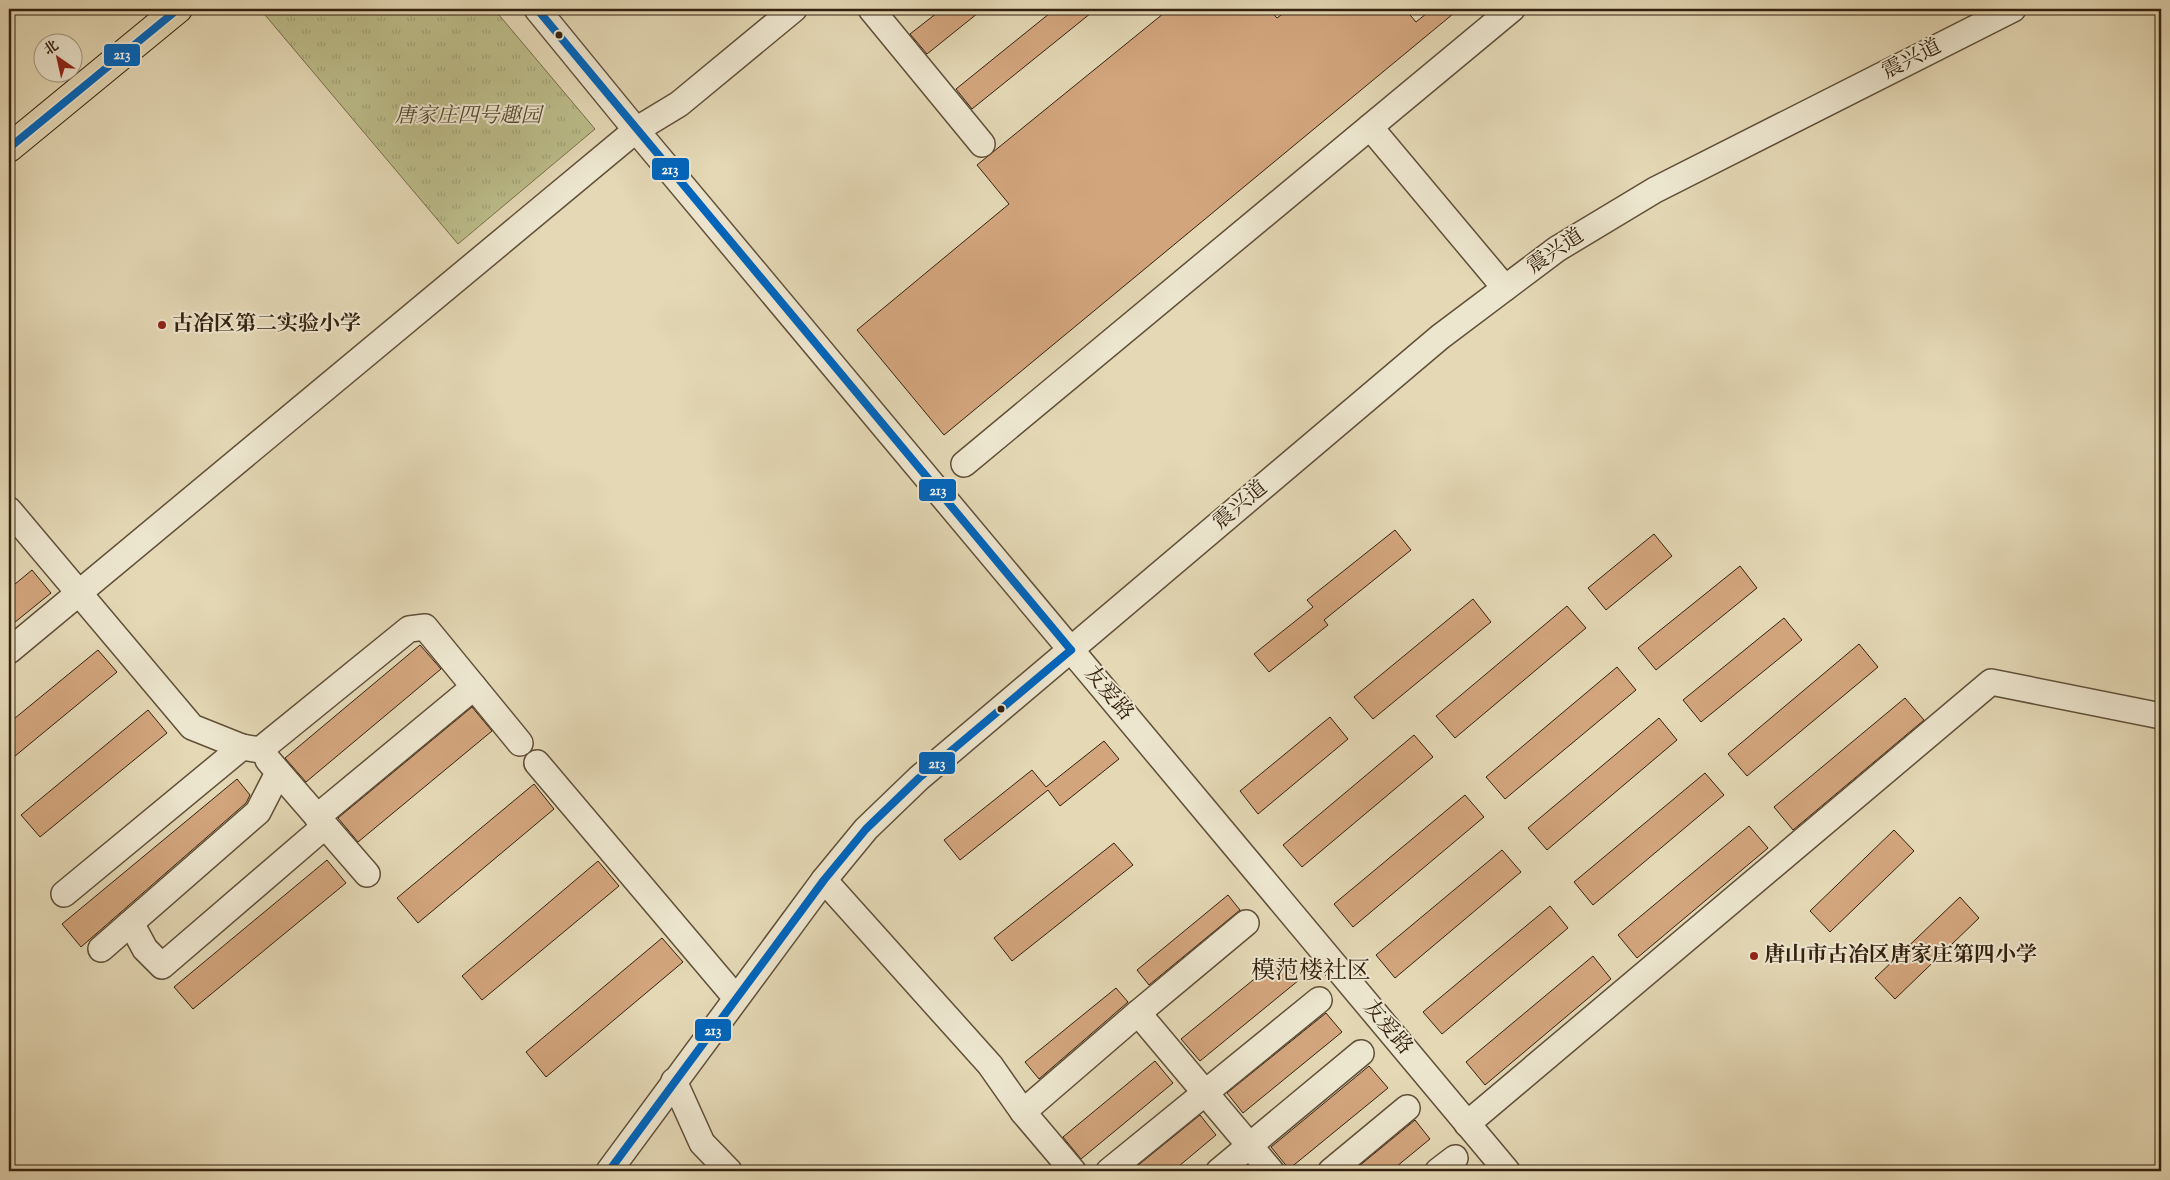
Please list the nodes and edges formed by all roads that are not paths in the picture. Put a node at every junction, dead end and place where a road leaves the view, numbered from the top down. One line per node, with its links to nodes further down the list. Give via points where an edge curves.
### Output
1 (178, 9): 10 (main road)
2 (537, 9): 8 (street, 友爱路)
3 (794, 9): 8 (street, via 679,104)
4 (871, 9): 9 (street)
5 (1512, 9): 7 (street)
6 (2013, 9): 11 (street, 震兴道, via 1654,190 1557,249)
7 (1370, 127): 11 (street); 12 (street)
8 (636, 130): 14 (street); 15 (street, 友爱路)
9 (982, 144)
10 (9, 148)
11 (1505, 288): 15 (street, 震兴道, via 1440,337)
12 (964, 464)
13 (9, 510): 14 (street)
14 (79, 593): 16 (street); 20 (street, via 192,727)
15 (1071, 650): 25 (street, 震兴道, via 866,828); 38 (street, 友爱路)
16 (9, 651)
17 (474, 687): 19 (street); 20 (street, via 424,627 409,629); 23 (street)
18 (2161, 716): 38 (street, via 1991,682)
19 (520, 744)
20 (251, 749): 22 (street); 26 (street)
21 (537, 762): 30 (street)
22 (278, 773): 23 (street); 27 (street, via 258,812)
23 (321, 822): 24 (street); 27 (street, via 162,966 145,949)
24 (367, 874)
25 (824, 880): 30 (street, 震兴道); 37 (street, via 990,1065)
26 (64, 894)
27 (131, 923): 29 (street)
28 (1246, 923): 32 (street)
29 (101, 949)
30 (736, 998): 34 (street, 震兴道)
31 (1319, 1000): 35 (street)
32 (1138, 1012): 35 (street); 37 (street)
33 (1361, 1053): 39 (street)
34 (674, 1081): 40 (street, 震兴道); 41 (street, via 702,1143)
35 (1205, 1093): 39 (street); 43 (street)
36 (1407, 1108): 46 (street)
37 (1023, 1112): 42 (street)
38 (1467, 1124): 47 (street, 友爱路)
39 (1250, 1146): 44 (street); 45 (street)
40 (609, 1171)
41 (729, 1171)
42 (1072, 1171)
43 (1109, 1171)
44 (1219, 1171)
45 (1271, 1171)
46 (1331, 1171)
47 (1507, 1171)

